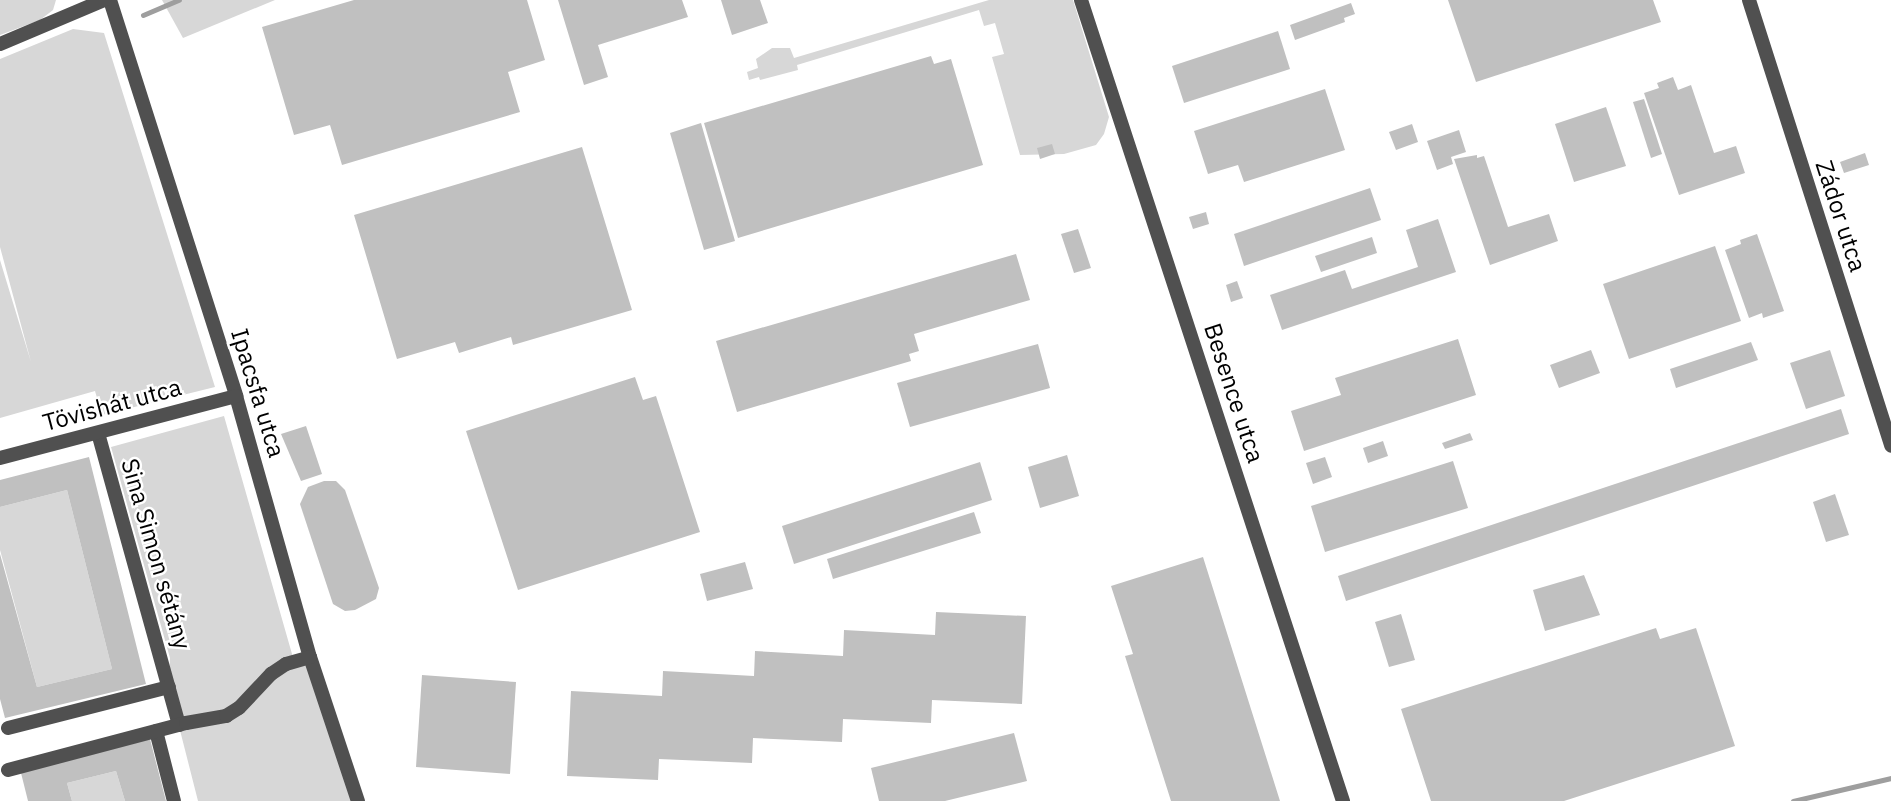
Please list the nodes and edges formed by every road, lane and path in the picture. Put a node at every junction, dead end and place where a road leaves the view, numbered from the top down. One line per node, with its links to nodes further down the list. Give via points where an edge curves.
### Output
1 (104, 0): 5 (street)
2 (110, 0): 7 (street, Ipacsfa utca)
3 (1081, 0): 19 (street, Besence utca)
4 (1749, 0): 9 (street, Zádor utca)
5 (86, 3): 6 (street)
6 (0, 44)
7 (236, 396): 8 (street, Tövishát utca); 11 (street, Ipacsfa utca)
8 (99, 433): 10 (street, Tövishát utca); 12 (street, Sina Simon sétány)
9 (1891, 446)
10 (0, 458)
11 (310, 657): 13 (street, via 271,674 226,716); 18 (street, Ipacsfa utca)
12 (169, 687): 13 (street, Sina Simon sétány); 14 (street, Sina Simon sétány)
13 (179, 725): 15 (street)
14 (8, 728)
15 (156, 731): 16 (street); 17 (street)
16 (8, 770)
17 (174, 801)
18 (358, 801)
19 (1343, 801)

